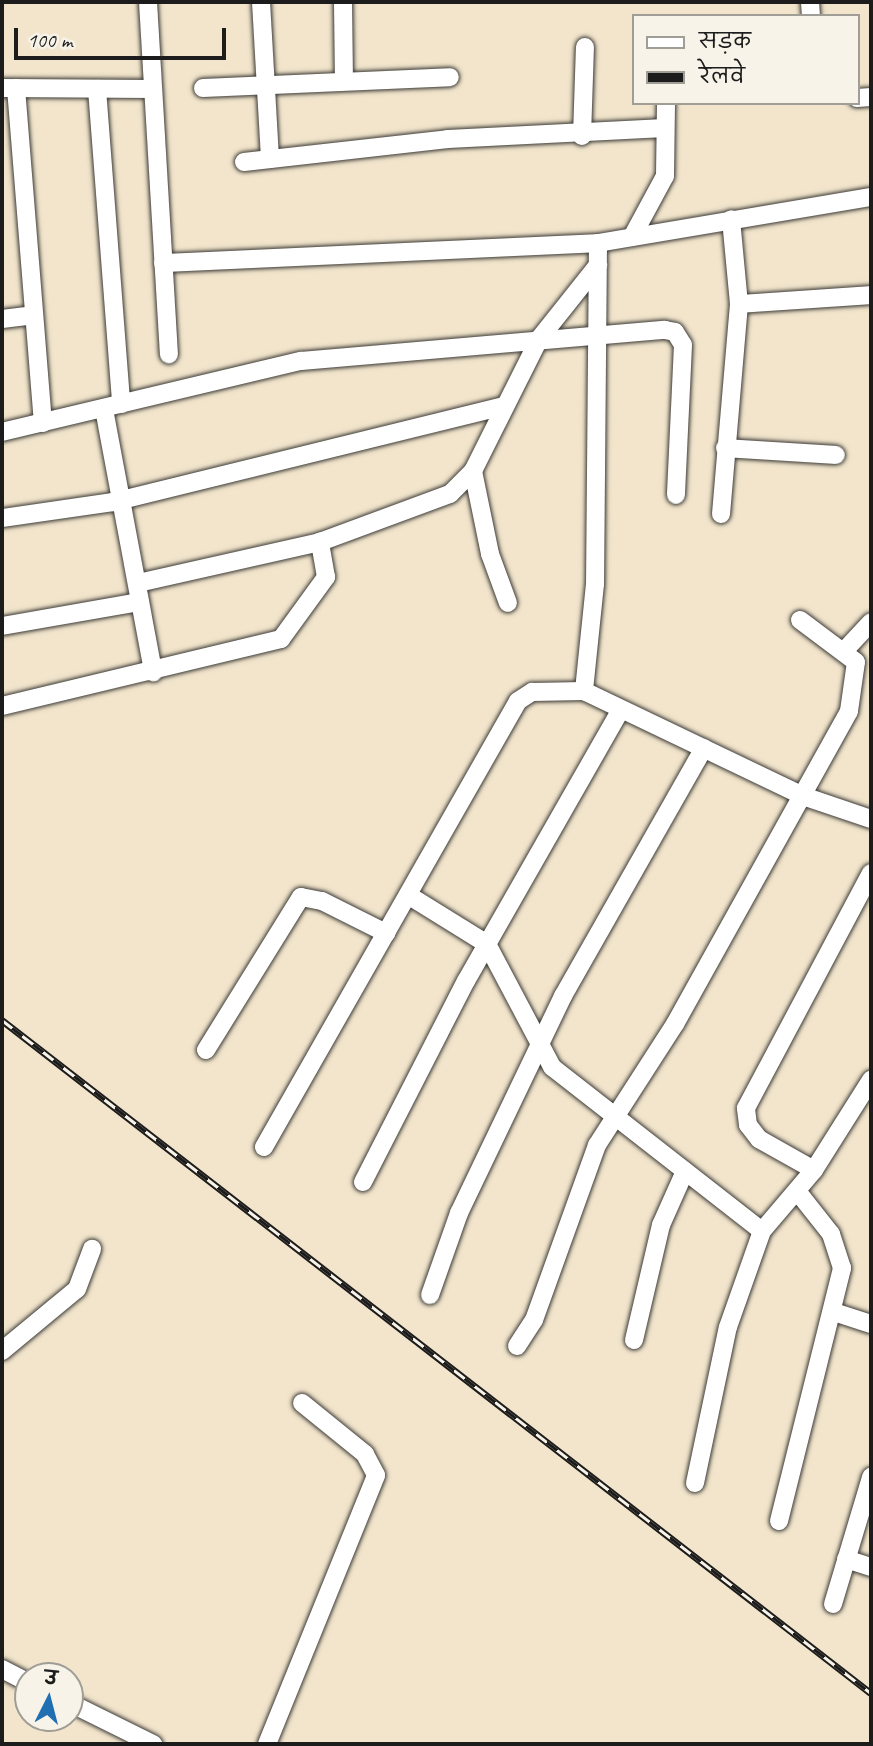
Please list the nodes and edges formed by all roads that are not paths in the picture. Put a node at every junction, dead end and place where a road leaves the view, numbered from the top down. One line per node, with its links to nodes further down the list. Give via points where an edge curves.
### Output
1 (148, 2): 11 (street)
2 (261, 2): 7 (street)
3 (343, 2): 6 (street)
4 (585, 47): 14 (street)
5 (450, 77): 6 (street)
6 (344, 81): 7 (street)
7 (266, 85): 9 (street); 17 (street)
8 (9, 88): 10 (street); 15 (street)
9 (202, 88)
10 (97, 89): 11 (street); 33 (street)
11 (153, 89): 23 (street)
12 (666, 105): 13 (street)
13 (665, 128): 14 (street); 21 (street, via 665,176)
14 (582, 136): 17 (street, via 447,139)
15 (21, 152): 16 (street); 27 (street)
16 (2, 153)
17 (270, 159): 18 (street)
18 (244, 162)
19 (871, 197): 20 (street)
20 (731, 219): 21 (street); 26 (street)
21 (632, 237): 22 (street)
22 (598, 243): 23 (street); 24 (street)
23 (163, 263): 31 (street)
24 (598, 265): 29 (street); 30 (street)
25 (871, 295): 26 (street)
26 (739, 304): 36 (street)
27 (33, 315): 28 (street); 34 (street)
28 (2, 319)
29 (598, 333): 30 (street); 39 (street, via 665,330 680,336); 52 (street, via 595,584)
30 (539, 339): 32 (street); 33 (street, via 301,360)
31 (169, 354)
32 (504, 406): 38 (street); 40 (street)
33 (113, 407): 34 (street); 40 (street)
34 (43, 423): 35 (street)
35 (2, 432)
36 (725, 448): 37 (street); 41 (street)
37 (836, 454)
38 (473, 471): 43 (street, via 450,494); 46 (street, via 490,554)
39 (676, 495)
40 (119, 500): 42 (street); 44 (street)
41 (721, 514)
42 (2, 518)
43 (320, 542): 44 (street); 51 (street, via 326,577 281,639)
44 (138, 583): 45 (street)
45 (140, 602): 49 (street); 51 (street)
46 (508, 603)
47 (800, 620): 50 (street)
48 (871, 622): 50 (street)
49 (2, 626)
50 (845, 650): 56 (street, via 859,674 849,711)
51 (153, 672): 53 (street)
52 (584, 691): 54 (street); 59 (street, via 532,692 518,701)
53 (2, 706)
54 (619, 713): 55 (street); 61 (street)
55 (704, 748): 56 (street); 62 (street)
56 (803, 796): 57 (street); 65 (street)
57 (871, 819)
58 (871, 873): 67 (street, via 746,1108 748,1125 759,1139)
59 (408, 895): 60 (street); 61 (street)
60 (386, 933): 63 (street, via 322,901 301,897); 66 (street)
61 (487, 944): 62 (street); 69 (street)
62 (537, 1049): 65 (street); 73 (street, via 459,1213)
63 (206, 1050)
64 (871, 1080): 67 (street)
65 (616, 1117): 68 (street); 77 (street, via 583,1176 544,1295)
66 (264, 1147)
67 (814, 1170): 70 (street)
68 (685, 1171): 71 (street); 76 (street, via 661,1225)
69 (363, 1182)
70 (797, 1191): 71 (street); 74 (street, via 840,1253)
71 (762, 1231): 81 (street, via 728,1327)
72 (92, 1249): 78 (street, via 77,1289)
73 (430, 1295)
74 (834, 1312): 75 (street); 82 (street)
75 (871, 1324)
76 (634, 1340)
77 (517, 1346)
78 (2, 1351)
79 (302, 1403): 88 (street, via 366,1454 376,1475)
80 (871, 1477): 83 (street)
81 (695, 1483)
82 (779, 1521)
83 (846, 1559): 84 (street); 85 (street)
84 (871, 1567)
85 (833, 1604)
86 (84, 1710): 87 (street)
87 (153, 1744)
88 (267, 1744)

